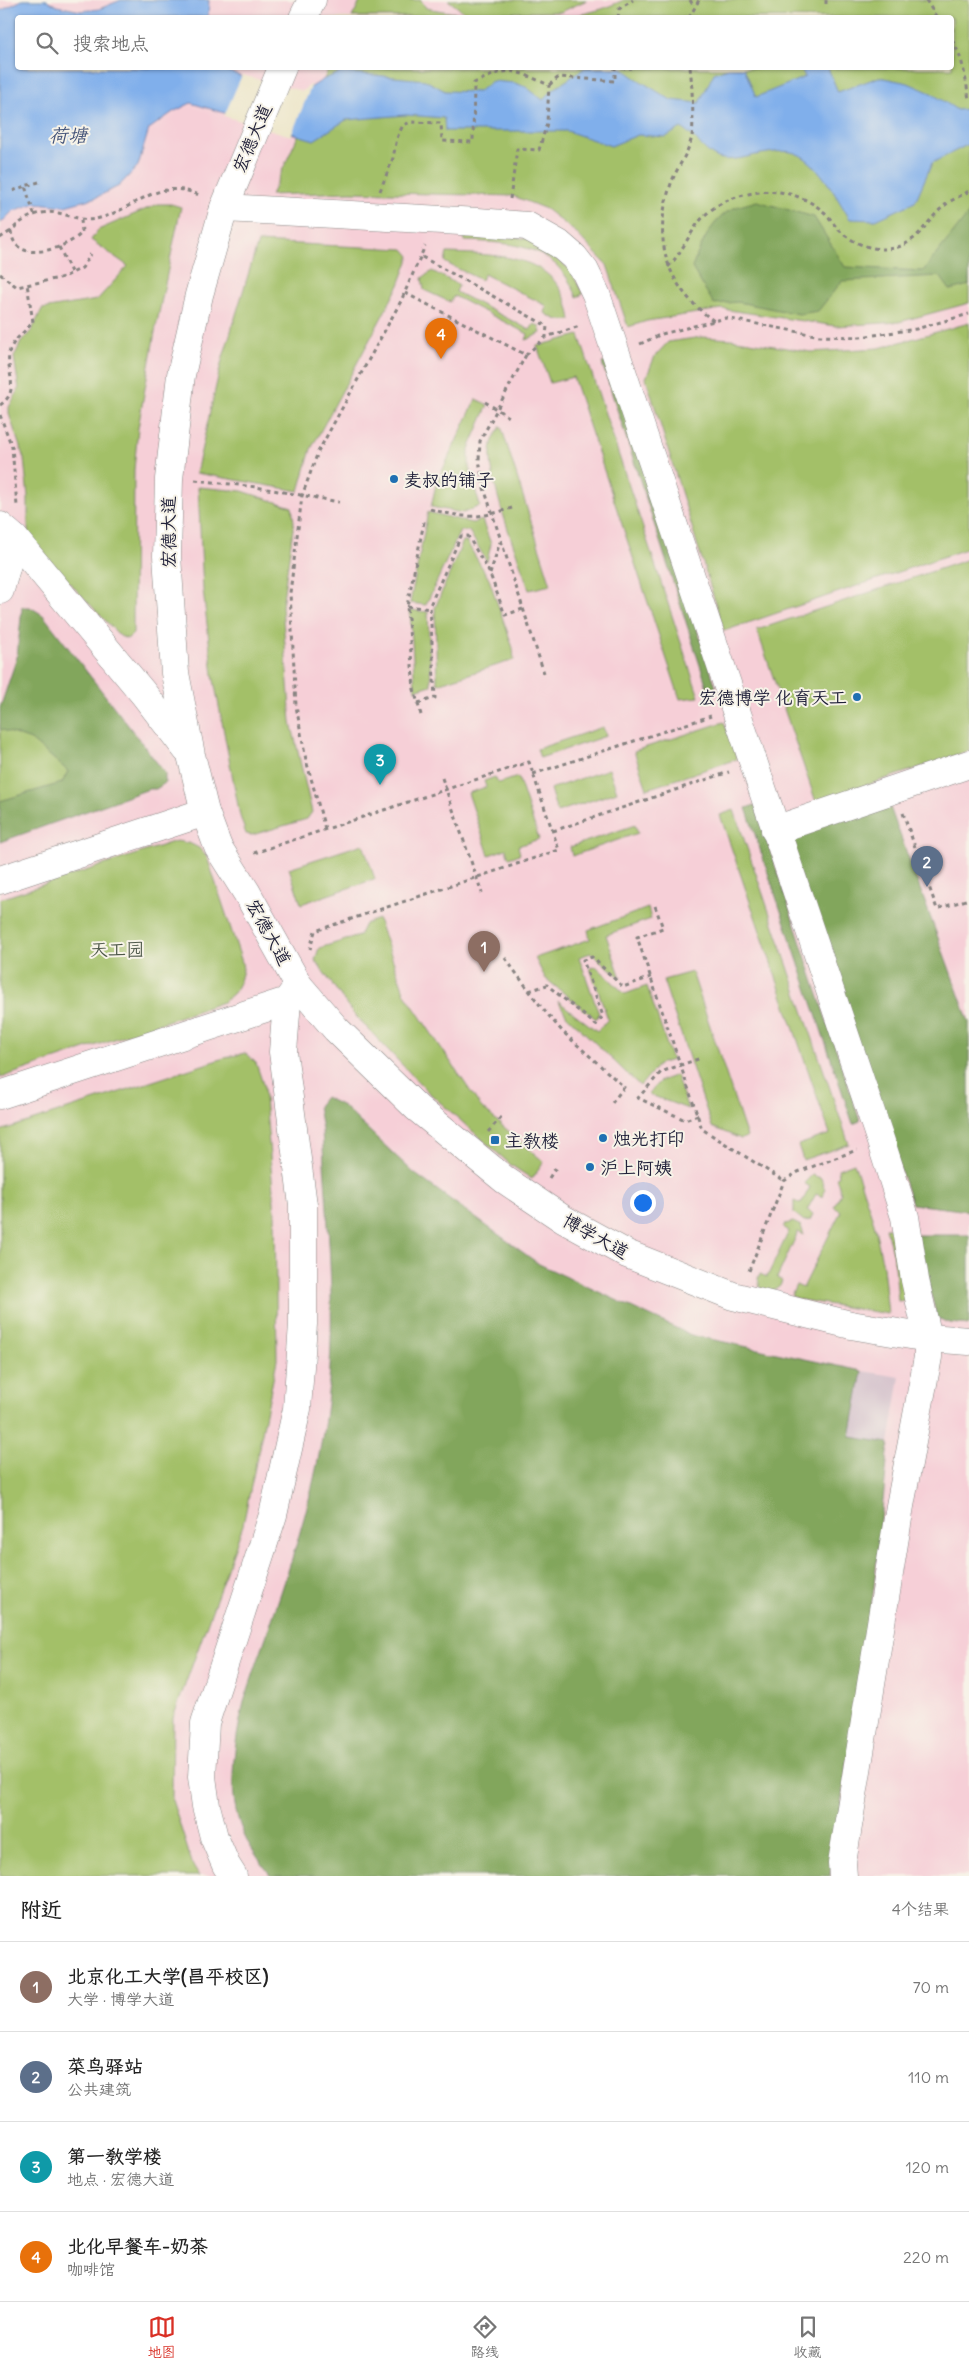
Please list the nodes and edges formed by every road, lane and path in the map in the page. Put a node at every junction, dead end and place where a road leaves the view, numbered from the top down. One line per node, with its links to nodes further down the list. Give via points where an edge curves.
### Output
1 (633, 0): 8 (path, via 619,9)
2 (690, 0): 7 (path)
3 (699, 0): 7 (path)
4 (826, 0): 6 (path)
5 (926, 0): 10 (path)
6 (826, 6)
7 (694, 7): 9 (path)
8 (618, 15)
9 (690, 15)
10 (935, 15)
11 (954, 43): 16 (path)
12 (281, 70): 21 (street, 宏德大道)
13 (615, 70): 15 (path, via 615,81 559,77)
14 (690, 70): 32 (path, via 692,135 672,181 663,226)
15 (549, 85): 23 (path, via 522,72 512,71 493,74 474,83 473,142 442,141 441,123 412,122 404,125); 26 (path, via 547,123 539,150 517,149)
16 (969, 100)
17 (39, 182): 18 (path)
18 (25, 186): 19 (path); 22 (path)
19 (13, 191)
20 (969, 191): 32 (path, via 943,206 914,240 897,247 877,249 857,243 808,201 770,190 740,195 710,210)
21 (224, 208): 23 (street); 24 (path, via 199,194 167,188 97,219); 47 (street, 宏德大道, via 199,295 181,375)
22 (34, 214): 24 (path, via 65,214); 27 (path, via 22,218)
23 (369, 217): 25 (street)
24 (81, 220): 29 (path, via 82,232 78,238)
25 (434, 220): 26 (street); 31 (path)
26 (507, 224): 38 (street, via 527,226 567,250 585,272)
27 (11, 231): 28 (path); 29 (path, via 13,240 23,250)
28 (0, 238)
29 (59, 247): 33 (path)
30 (91, 254): 33 (path, via 82,268)
31 (422, 257): 36 (path); 40 (path, via 547,326)
32 (668, 267): 39 (path, via 694,307)
33 (71, 272): 35 (path, via 64,277)
34 (0, 274): 35 (path, via 17,287)
35 (27, 284): 44 (path, via 33,322 9,354 12,387)
36 (405, 293): 42 (path); 48 (path, via 318,452)
37 (969, 314): 39 (path, via 916,329 860,337 820,336 726,318)
38 (604, 319): 40 (path); 41 (street)
39 (714, 321): 41 (path, via 662,334)
40 (546, 337): 42 (path)
41 (616, 354): 63 (street)
42 (526, 355): 52 (path, via 480,441 479,460)
43 (485, 402): 46 (path, bridge)
44 (0, 405)
45 (0, 417): 54 (path, via 12,447 16,480 17,506)
46 (509, 417)
47 (169, 479): 48 (path, via 256,487); 65 (street, 宏德大道, via 167,556 170,617 175,673)
48 (302, 496): 49 (path); 73 (path, via 290,593 296,706 306,760)
49 (339, 502)
50 (514, 507): 52 (path)
51 (430, 509): 52 (path, via 460,517)
52 (492, 514): 55 (path)
53 (423, 521): 58 (path)
54 (7, 532): 57 (street); 65 (street)
55 (500, 541): 56 (path); 60 (path)
56 (490, 574): 59 (path, via 468,536 461,536); 60 (path, via 505,615)
57 (0, 590)
58 (407, 606): 59 (path); 62 (path)
59 (430, 609): 62 (path, via 434,698)
60 (523, 609): 61 (path)
61 (544, 673)
62 (418, 703): 64 (path)
63 (734, 708): 66 (street); 68 (path)
64 (421, 715)
65 (191, 755): 72 (street, 宏德大道)
66 (753, 764): 74 (street); 75 (path)
67 (969, 764): 71 (street)
68 (533, 774): 70 (path, via 529,762); 75 (path)
69 (442, 778): 70 (path)
70 (446, 789): 73 (path); 77 (path)
71 (895, 789): 74 (street); 80 (path, via 937,909)
72 (205, 812): 76 (street, 宏德大道); 78 (street)
73 (325, 829): 76 (path)
74 (775, 830): 91 (street)
75 (552, 832): 77 (path, via 559,850)
76 (227, 862): 85 (street, 宏德大道, via 247,893)
77 (476, 877): 79 (path); 85 (path, via 315,931)
78 (0, 880)
79 (482, 893)
80 (969, 899)
81 (655, 906): 83 (path, via 663,928 637,937)
82 (505, 958): 84 (path)
83 (651, 977): 84 (path, via 623,987 592,957 583,960 603,1016 596,1025 547,985); 87 (path)
84 (529, 991): 89 (path, via 563,1032 624,1087)
85 (293, 993): 88 (street); 93 (street, 博学大道, via 336,1029 416,1108 505,1180 564,1219 627,1254); 96 (street, via 283,1052 303,1205 303,1324 297,1409 273,1515 205,1723 202,1777 206,1806 214,1837)
86 (700, 1058): 87 (path)
87 (681, 1065): 90 (path); 90 (path, via 661,1072 638,1098 685,1120)
88 (0, 1095)
89 (612, 1103)
90 (698, 1115): 92 (path, via 702,1129)
91 (881, 1142): 92 (path, via 798,1172); 94 (street, via 905,1218)
92 (784, 1181): 93 (path, via 749,1272)
93 (734, 1296): 94 (street, 博学大道, via 851,1325)
94 (928, 1338): 95 (street, 博学大道); 97 (street, via 928,1357 848,1825)
95 (969, 1341)
96 (233, 1876)
97 (843, 1876)

